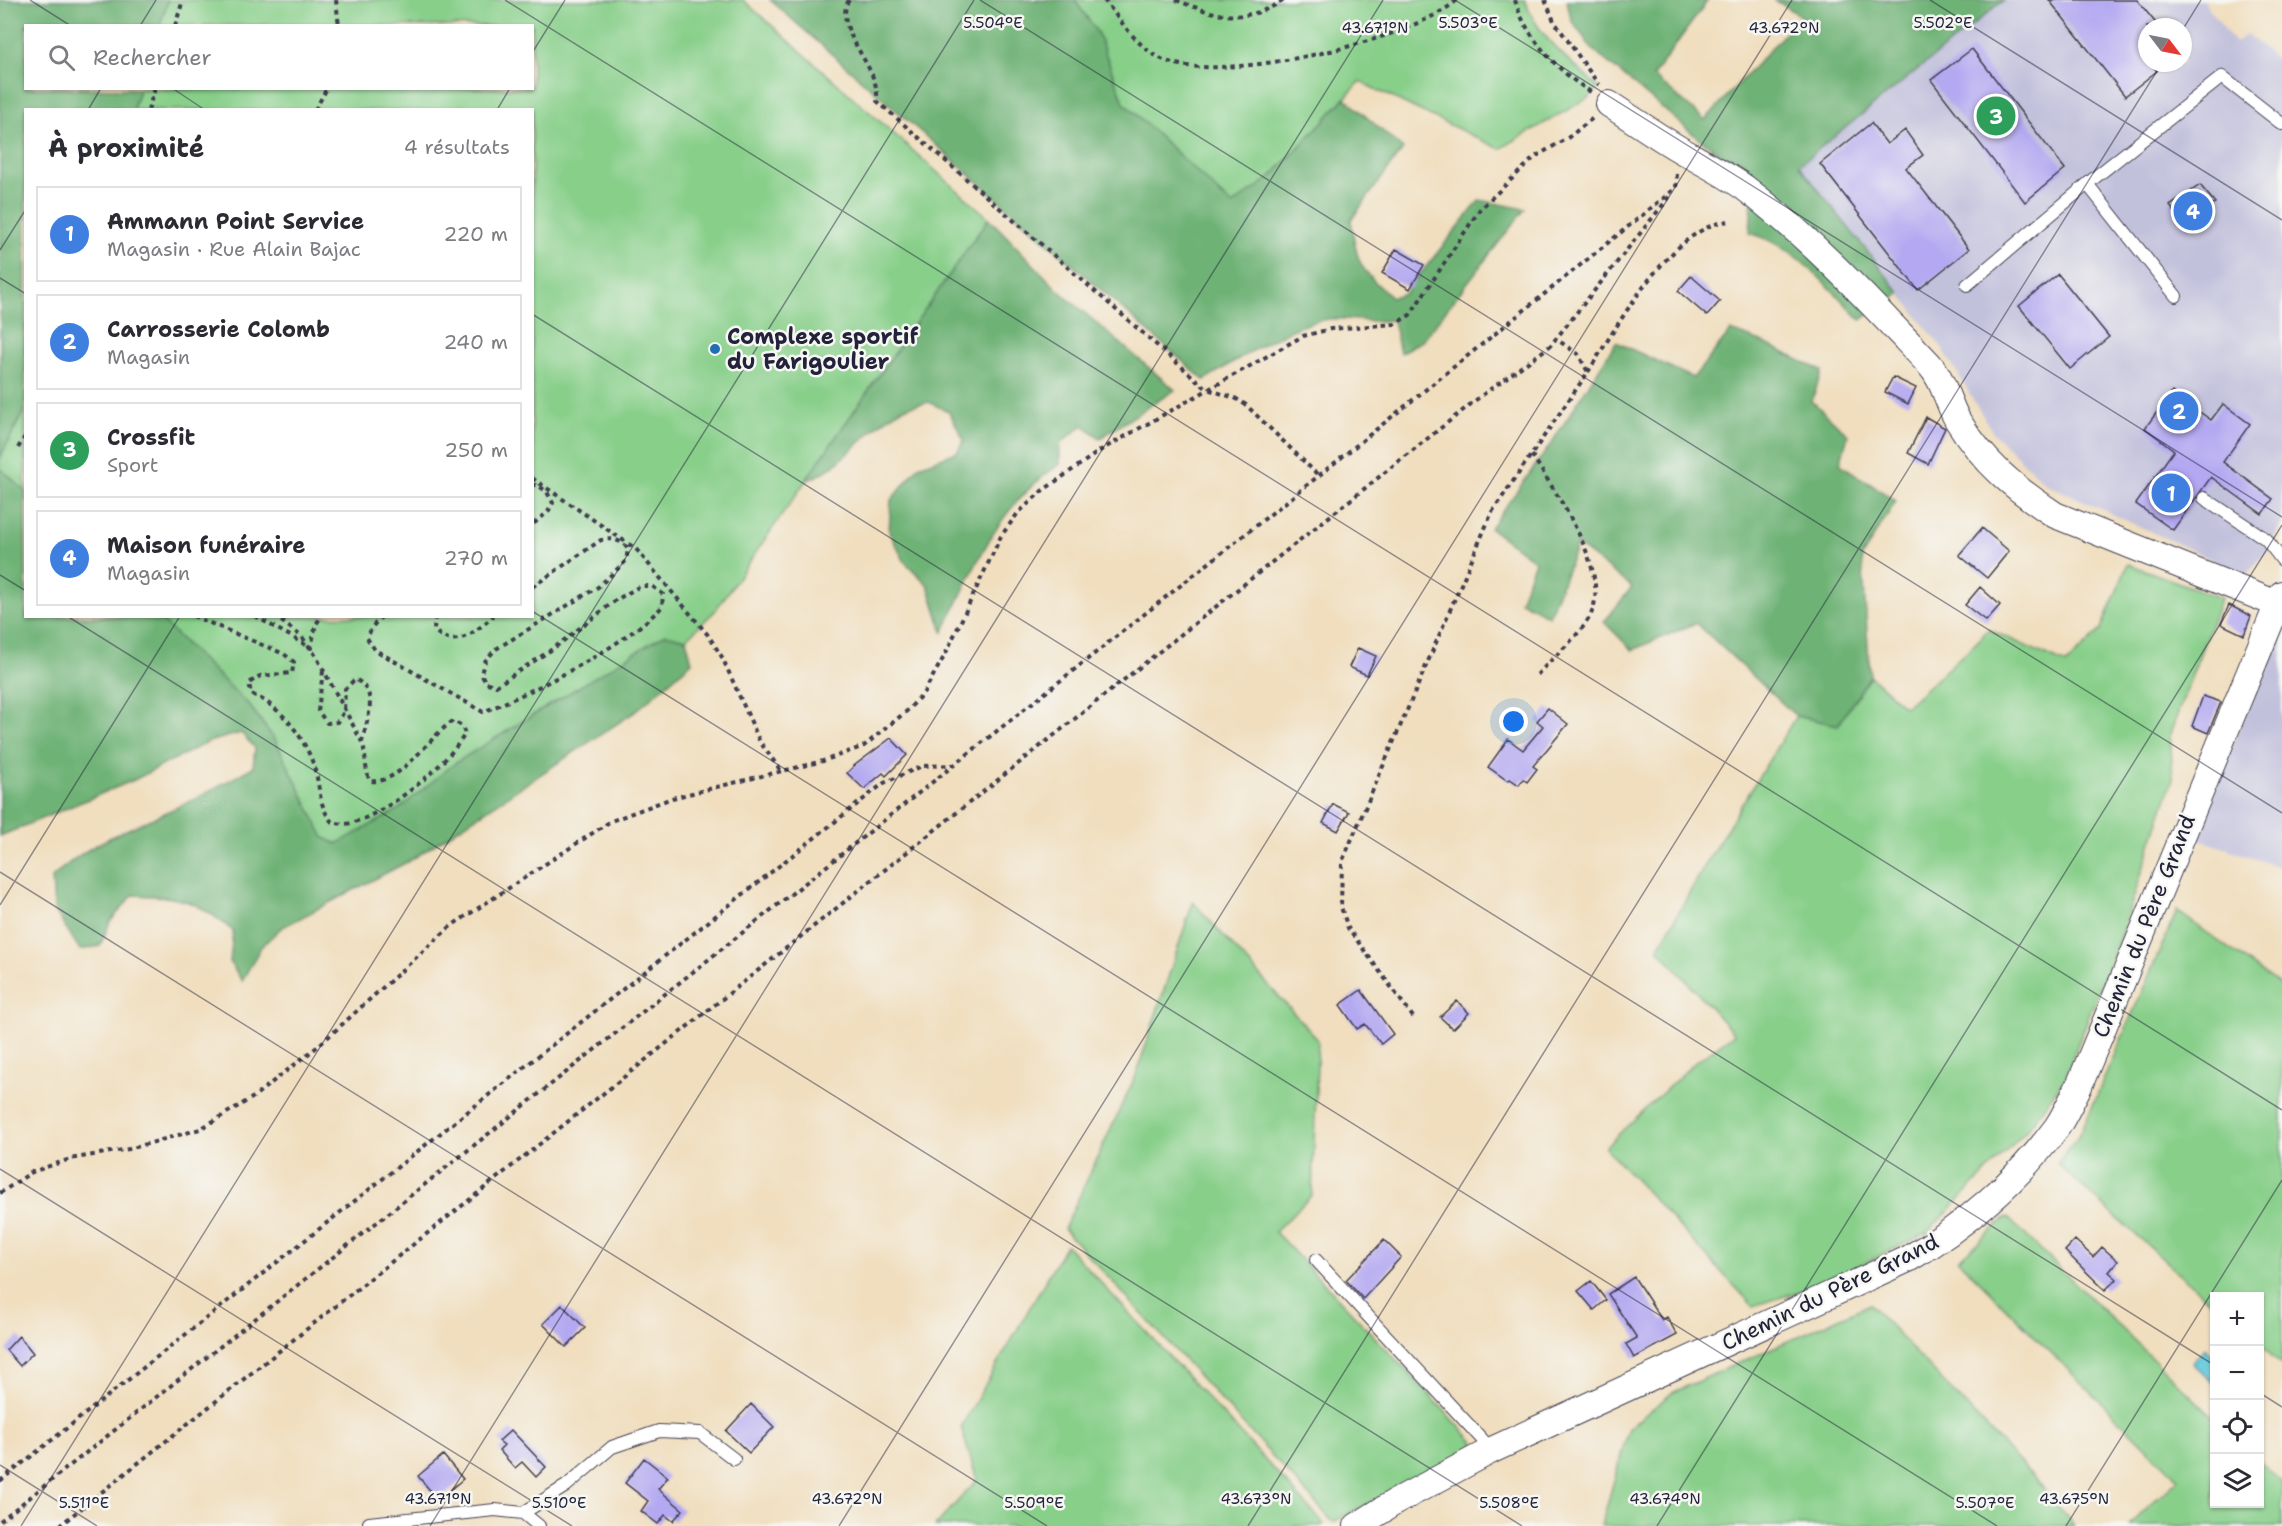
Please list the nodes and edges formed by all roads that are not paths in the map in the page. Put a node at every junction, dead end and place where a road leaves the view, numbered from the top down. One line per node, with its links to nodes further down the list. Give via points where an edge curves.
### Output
1 (1609, 104): 8 (street, via 1742,186 1769,207 1934,369 1956,418 1975,447 1999,475 2028,497 2055,514)
2 (2282, 124): 3 (lane, via 2222,77)
3 (2088, 185): 4 (lane); 5 (lane)
4 (1967, 285)
5 (2176, 296)
6 (2204, 498): 7 (lane, via 2266,539)
7 (2282, 560)
8 (2280, 601): 10 (street, Chemin du Père Grand, via 2079,1086 2058,1126 2022,1168 1939,1241 1908,1259)
9 (1316, 1260): 10 (lane)
10 (1492, 1450): 15 (street, Chemin du Père Grand)
11 (734, 1459): 12 (lane, via 700,1433 659,1431 612,1447 566,1486)
12 (523, 1513): 13 (lane, via 495,1510); 14 (lane)
13 (369, 1523)
14 (539, 1526)
15 (1357, 1526)

